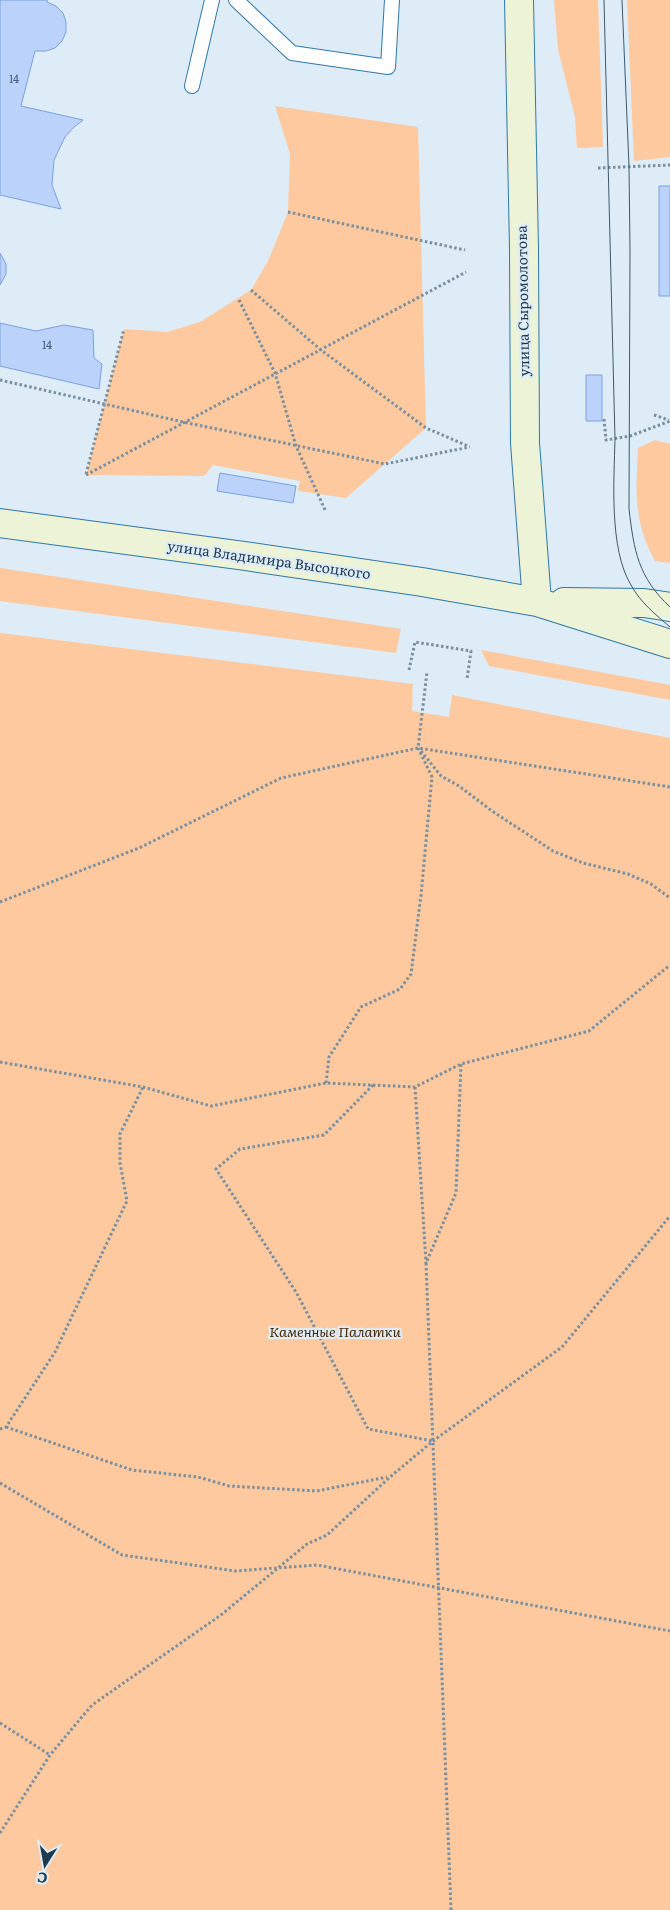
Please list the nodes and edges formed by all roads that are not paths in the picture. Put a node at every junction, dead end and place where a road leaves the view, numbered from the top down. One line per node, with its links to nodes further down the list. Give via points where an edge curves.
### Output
1 (212, 0): 5 (lane)
2 (236, 0): 3 (lane, via 292,53 388,67)
3 (392, 0)
4 (518, 0): 7 (main road, улица Сыромолотова, via 525,443)
5 (192, 86)
6 (0, 523): 7 (main road, улица Владимира Высоцкого, via 422,582)
7 (537, 602): 8 (main road, улица Владимира Высоцкого, via 644,603); 9 (main road, улица Владимира Высоцкого)
8 (670, 607)
9 (670, 644)

